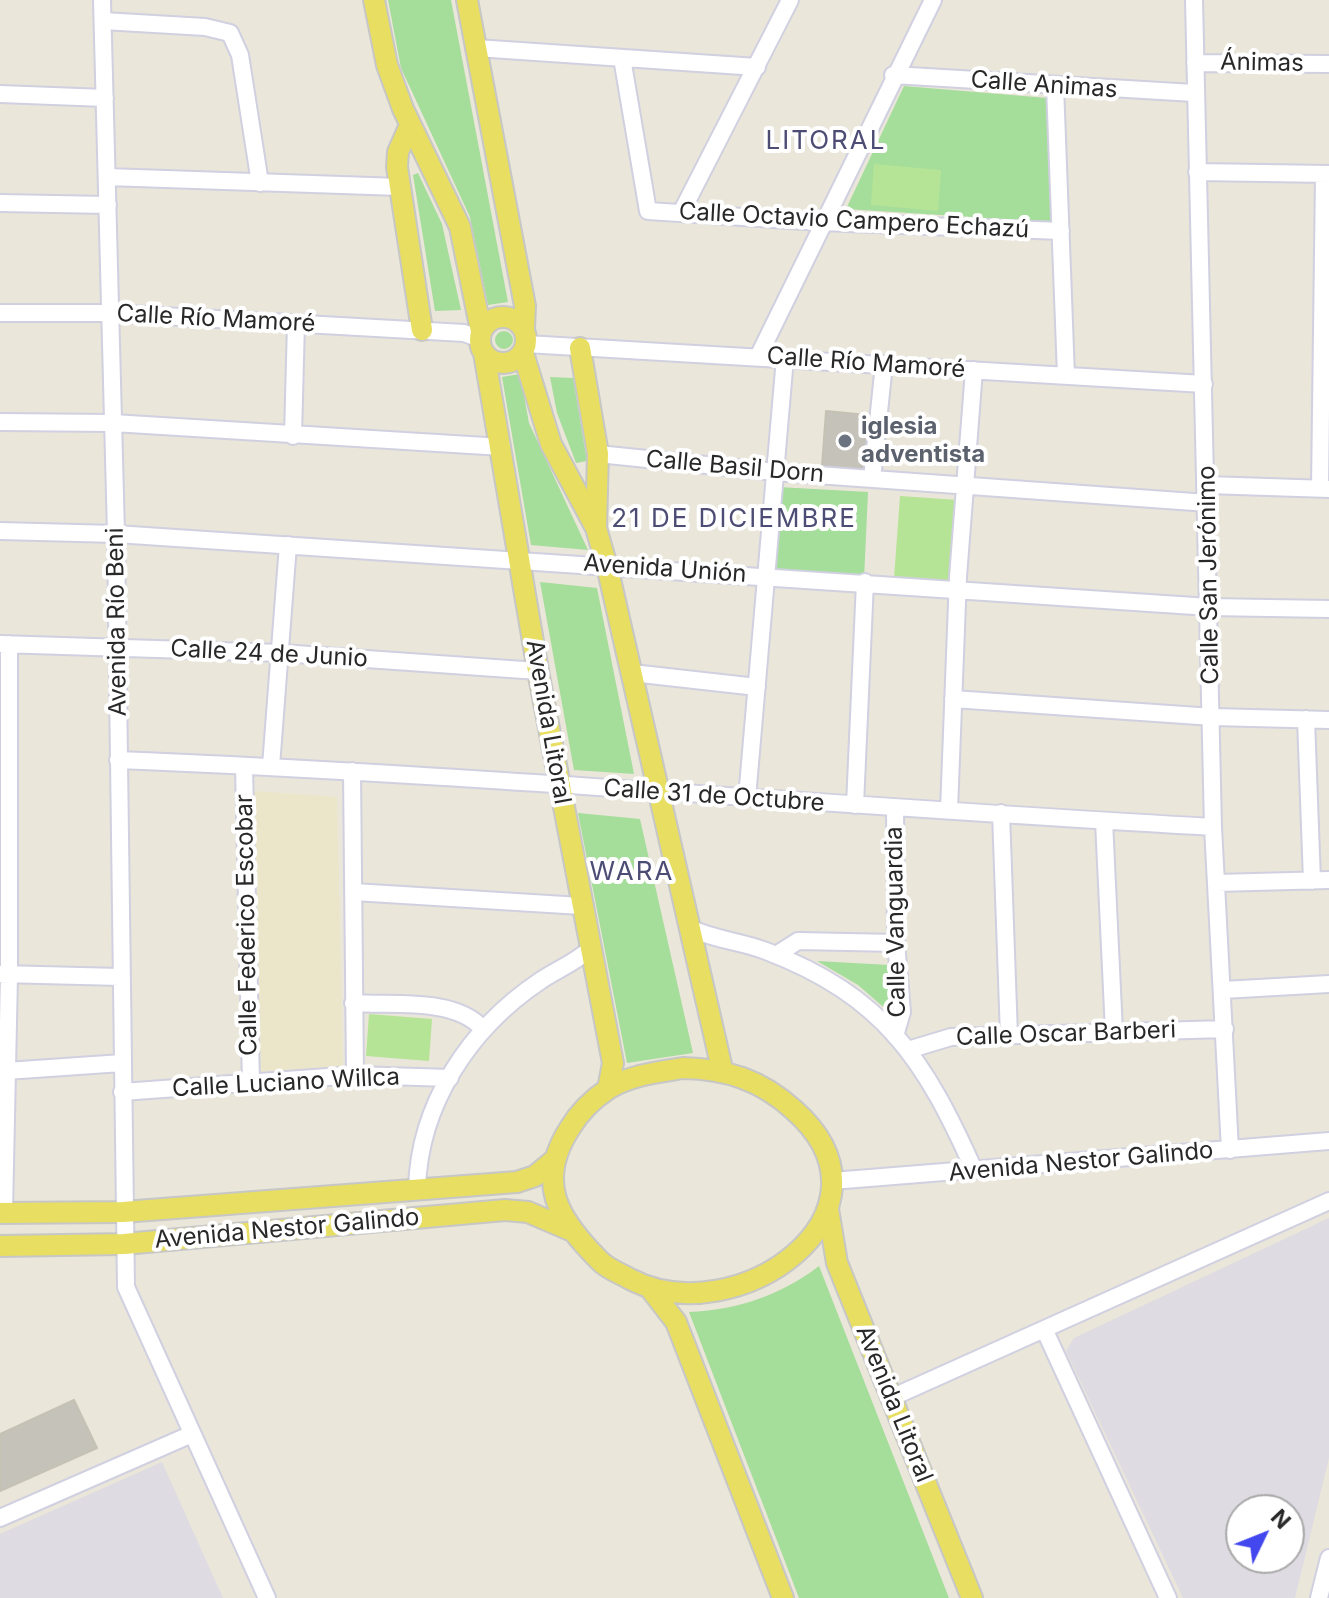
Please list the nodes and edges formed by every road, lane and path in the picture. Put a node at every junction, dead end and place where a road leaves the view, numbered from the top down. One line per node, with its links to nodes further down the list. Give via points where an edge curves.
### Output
1 (102, 0): 7 (street, Avenida Río Beni)
2 (374, 0): 18 (main road, Avenida Litoral, via 387,65)
3 (467, 0): 8 (main road)
4 (790, 0): 12 (street)
5 (933, 0): 13 (street)
6 (1194, 0): 10 (street, Calle San Jerónimo)
7 (103, 21): 17 (street, Avenida Río Beni); 22 (street, via 230,33 240,55)
8 (476, 48): 9 (street); 34 (main road, via 525,306)
9 (622, 58): 12 (street); 26 (street, Calle Octavio Campero Echazú, via 648,211)
10 (1195, 63): 11 (street, Ánimas); 15 (street, Calle San Jerónimo)
11 (1329, 64)
12 (757, 67): 26 (street)
13 (893, 75): 14 (street, Calle Animas); 27 (street)
14 (1055, 86): 15 (street, Calle Animas); 28 (street)
15 (1194, 93): 19 (street, Calle San Jerónimo)
16 (0, 94): 17 (street)
17 (105, 98): 21 (street, Avenida Río Beni)
18 (410, 125): 23 (main road, via 398,152); 33 (main road, Avenida Litoral, via 460,227)
19 (1197, 172): 20 (street); 41 (street, Calle San Jerónimo)
20 (1327, 174): 51 (street)
21 (107, 177): 22 (street); 25 (street, Avenida Río Beni)
22 (260, 183): 23 (street)
23 (400, 187): 32 (main road)
24 (0, 203): 25 (street)
25 (108, 205): 30 (street, Avenida Río Beni)
26 (681, 213): 27 (street, Calle Octavio Campero Echazú)
27 (821, 222): 28 (street, Calle Octavio Campero Echazú); 36 (street)
28 (1061, 231): 40 (street)
29 (0, 313): 30 (street, Calle Río Mamoré)
30 (110, 313): 31 (street, Calle Río Mamoré); 43 (street, Avenida Río Beni)
31 (296, 323): 32 (street, Calle Río Mamoré); 44 (street)
32 (422, 330): 33 (street, Calle Río Mamoré, via 464,333)
33 (482, 341): 34 (main road, via 504,363); 34 (main road, via 491,320 505,316); 45 (main road, Avenida Litoral)
34 (524, 342): 35 (street, Calle Río Mamoré); 53 (main road, via 551,444)
35 (580, 348): 36 (street, Calle Río Mamoré); 46 (main road)
36 (758, 357): 37 (street, Calle Río Mamoré)
37 (785, 358): 38 (street, Calle Río Mamoré); 47 (street)
38 (884, 364): 39 (street, Calle Río Mamoré); 48 (street)
39 (974, 370): 40 (street, Calle Río Mamoré); 50 (street)
40 (1066, 376): 41 (street, Calle Río Mamoré)
41 (1204, 384): 49 (street, Calle San Jerónimo)
42 (0, 422): 43 (street)
43 (113, 423): 44 (street); 55 (street, Avenida Río Beni)
44 (293, 436): 45 (street)
45 (502, 447): 57 (main road, Avenida Litoral)
46 (598, 454): 47 (street, Calle Basil Dorn); 53 (main road)
47 (775, 472): 48 (street, Calle Basil Dorn); 59 (street)
48 (872, 479): 50 (street, Calle Basil Dorn)
49 (1207, 485): 51 (street); 52 (street, Calle San Jerónimo)
50 (964, 486): 52 (street, Calle Basil Dorn); 61 (street)
51 (1325, 488)
52 (1208, 503): 62 (street, Calle San Jerónimo)
53 (596, 528): 58 (main road)
54 (0, 531): 55 (street, Avenida Unión)
55 (116, 534): 56 (street, Avenida Unión); 65 (street, Avenida Río Beni)
56 (288, 545): 57 (street, Avenida Unión); 66 (street)
57 (521, 559): 58 (street, Avenida Unión); 67 (main road, Avenida Litoral)
58 (607, 566): 59 (street, Avenida Unión); 68 (main road)
59 (766, 576): 60 (street, Avenida Unión); 69 (street)
60 (865, 582): 61 (street, Avenida Unión); 82 (street, Calle Vanguardia)
61 (960, 590): 62 (street, Avenida Unión); 70 (street)
62 (1209, 607): 63 (street, Avenida Unión); 71 (street, Calle San Jerónimo)
63 (1329, 609)
64 (4, 644): 65 (street, Calle 24 de Junio); 74 (street)
65 (117, 645): 66 (street, Calle 24 de Junio); 75 (street, Avenida Río Beni)
66 (281, 653): 67 (street, Calle 24 de Junio); 77 (street)
67 (538, 671): 79 (main road, Avenida Litoral)
68 (632, 673): 69 (street); 80 (main road)
69 (757, 687): 81 (street)
70 (953, 699): 71 (street); 84 (street)
71 (1213, 717): 72 (street); 87 (street, Calle San Jerónimo)
72 (1306, 719): 73 (street); 89 (street)
73 (1329, 720)
74 (4, 750): 88 (street)
75 (118, 760): 76 (street, Calle 31 de Octubre); 98 (street, Avenida Río Beni)
76 (244, 766): 77 (street, Calle 31 de Octubre); 113 (street, Calle Federico Escobar)
77 (271, 766): 78 (street, Calle 31 de Octubre)
78 (352, 771): 79 (street, Calle 31 de Octubre); 91 (street)
79 (559, 787): 80 (street, Calle 31 de Octubre); 92 (main road, Avenida Litoral)
80 (658, 791): 81 (street, Calle 31 de Octubre); 93 (main road)
81 (747, 798): 82 (street, Calle 31 de Octubre)
82 (855, 805): 83 (street, Calle 31 de Octubre)
83 (895, 808): 84 (street, Calle 31 de Octubre); 94 (street, Calle Vanguardia)
84 (949, 810): 85 (street, Calle 31 de Octubre)
85 (1001, 813): 86 (street, Calle 31 de Octubre); 106 (street)
86 (1104, 821): 87 (street, Calle 31 de Octubre); 104 (street)
87 (1213, 827): 90 (street, Calle San Jerónimo)
88 (5, 857): 97 (street)
89 (1320, 881): 90 (street)
90 (1216, 883): 100 (street, Calle San Jerónimo)
91 (354, 892): 92 (street); 101 (street)
92 (581, 906): 95 (main road, Avenida Litoral)
93 (690, 928): 96 (street); 109 (main road)
94 (896, 943): 96 (street, via 798,941); 105 (street, Calle Vanguardia, via 902,1012)
95 (591, 948): 102 (street); 114 (main road, Avenida Litoral, via 613,1063)
96 (776, 955): 105 (street, via 830,981)
97 (5, 974): 98 (street); 110 (street)
98 (121, 977): 108 (street, Avenida Río Beni)
99 (1329, 984): 100 (street)
100 (1223, 990): 103 (street, Calle San Jerónimo)
101 (353, 1003): 102 (street, via 452,1010 472,1017); 111 (street)
102 (482, 1028): 112 (street)
103 (1225, 1029): 104 (street, Calle Oscar Barberi); 118 (street, Calle San Jerónimo)
104 (1114, 1032): 106 (street, Calle Oscar Barberi)
105 (895, 1036): 107 (street)
106 (1009, 1036): 107 (street, Calle Oscar Barberi, via 951,1037)
107 (908, 1050): 120 (street, via 936,1088)
108 (122, 1063): 110 (street); 115 (street, Avenida Río Beni)
109 (722, 1069): 114 (main road, via 683,1068); 121 (main road, via 783,1100 807,1121 827,1152)
110 (6, 1071): 116 (street)
111 (355, 1075): 112 (street, Calle Luciano Willca); 113 (street, Calle Luciano Willca)
112 (450, 1078): 122 (street, via 425,1128)
113 (251, 1084): 115 (street, Calle Luciano Willca)
114 (608, 1089): 119 (main road, via 579,1114)
115 (122, 1092): 125 (street, Avenida Río Beni)
116 (3, 1103): 126 (street)
117 (1329, 1141): 118 (street, Avenida Nestor Galindo)
118 (1230, 1150): 120 (street, Avenida Nestor Galindo)
119 (553, 1161): 122 (main road, Avenida Nestor Galindo, via 517,1182); 127 (main road, via 551,1185)
120 (974, 1170): 121 (street, Avenida Nestor Galindo)
121 (832, 1181): 124 (main road)
122 (417, 1189): 125 (main road, Avenida Nestor Galindo)
123 (1329, 1201): 131 (street)
124 (828, 1207): 130 (main road, via 813,1239 745,1286 690,1295); 132 (main road, Avenida Litoral, via 837,1263)
125 (123, 1212): 126 (main road, Avenida Nestor Galindo); 128 (street, Avenida Río Beni)
126 (2, 1213)
127 (570, 1230): 128 (main road, Avenida Nestor Galindo, via 528,1212 505,1210); 130 (main road, via 604,1265)
128 (124, 1244): 129 (main road, Avenida Nestor Galindo); 133 (street, Avenida Río Beni, via 126,1287)
129 (0, 1246)
130 (652, 1291): 137 (main road, via 676,1322)
131 (1045, 1331): 132 (street); 139 (street)
132 (893, 1397): 138 (main road, Avenida Litoral)
133 (192, 1434): 134 (street); 136 (street, Avenida Río Beni)
134 (0, 1518)
135 (1329, 1558): 140 (street)
136 (267, 1598)
137 (783, 1598)
138 (972, 1598)
139 (1168, 1598)
140 (1319, 1598)

